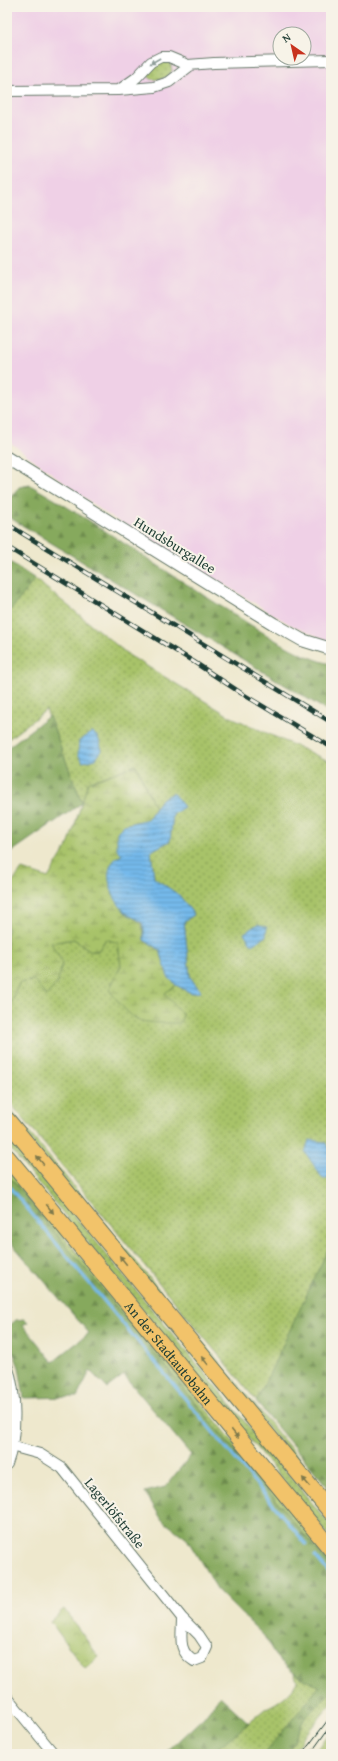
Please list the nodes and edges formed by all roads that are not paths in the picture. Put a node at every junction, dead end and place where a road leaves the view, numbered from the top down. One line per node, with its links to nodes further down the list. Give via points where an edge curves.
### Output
1 (331, 60): 2 (street)
2 (191, 65): 3 (street, via 159,86); 3 (street, one-way to 3, via 181,64 169,58 159,58)
3 (119, 90): 4 (street)
4 (7, 91)
5 (7, 458): 6 (street, Hundsburgallee, via 274,624 302,640)
6 (331, 649)
7 (7, 1120): 12 (highway, An der Stadtautobahn, one-way to 7)
8 (7, 1157): 13 (highway, An der Stadtautobahn, one-way to 13)
9 (7, 1366): 10 (street, via 14,1400)
10 (12, 1446): 11 (street); 14 (street, Lagerlöfstraße, via 40,1454 62,1468)
11 (7, 1464)
12 (331, 1512)
13 (331, 1550)
14 (182, 1618)
15 (7, 1697): 16 (street)
16 (54, 1754)

